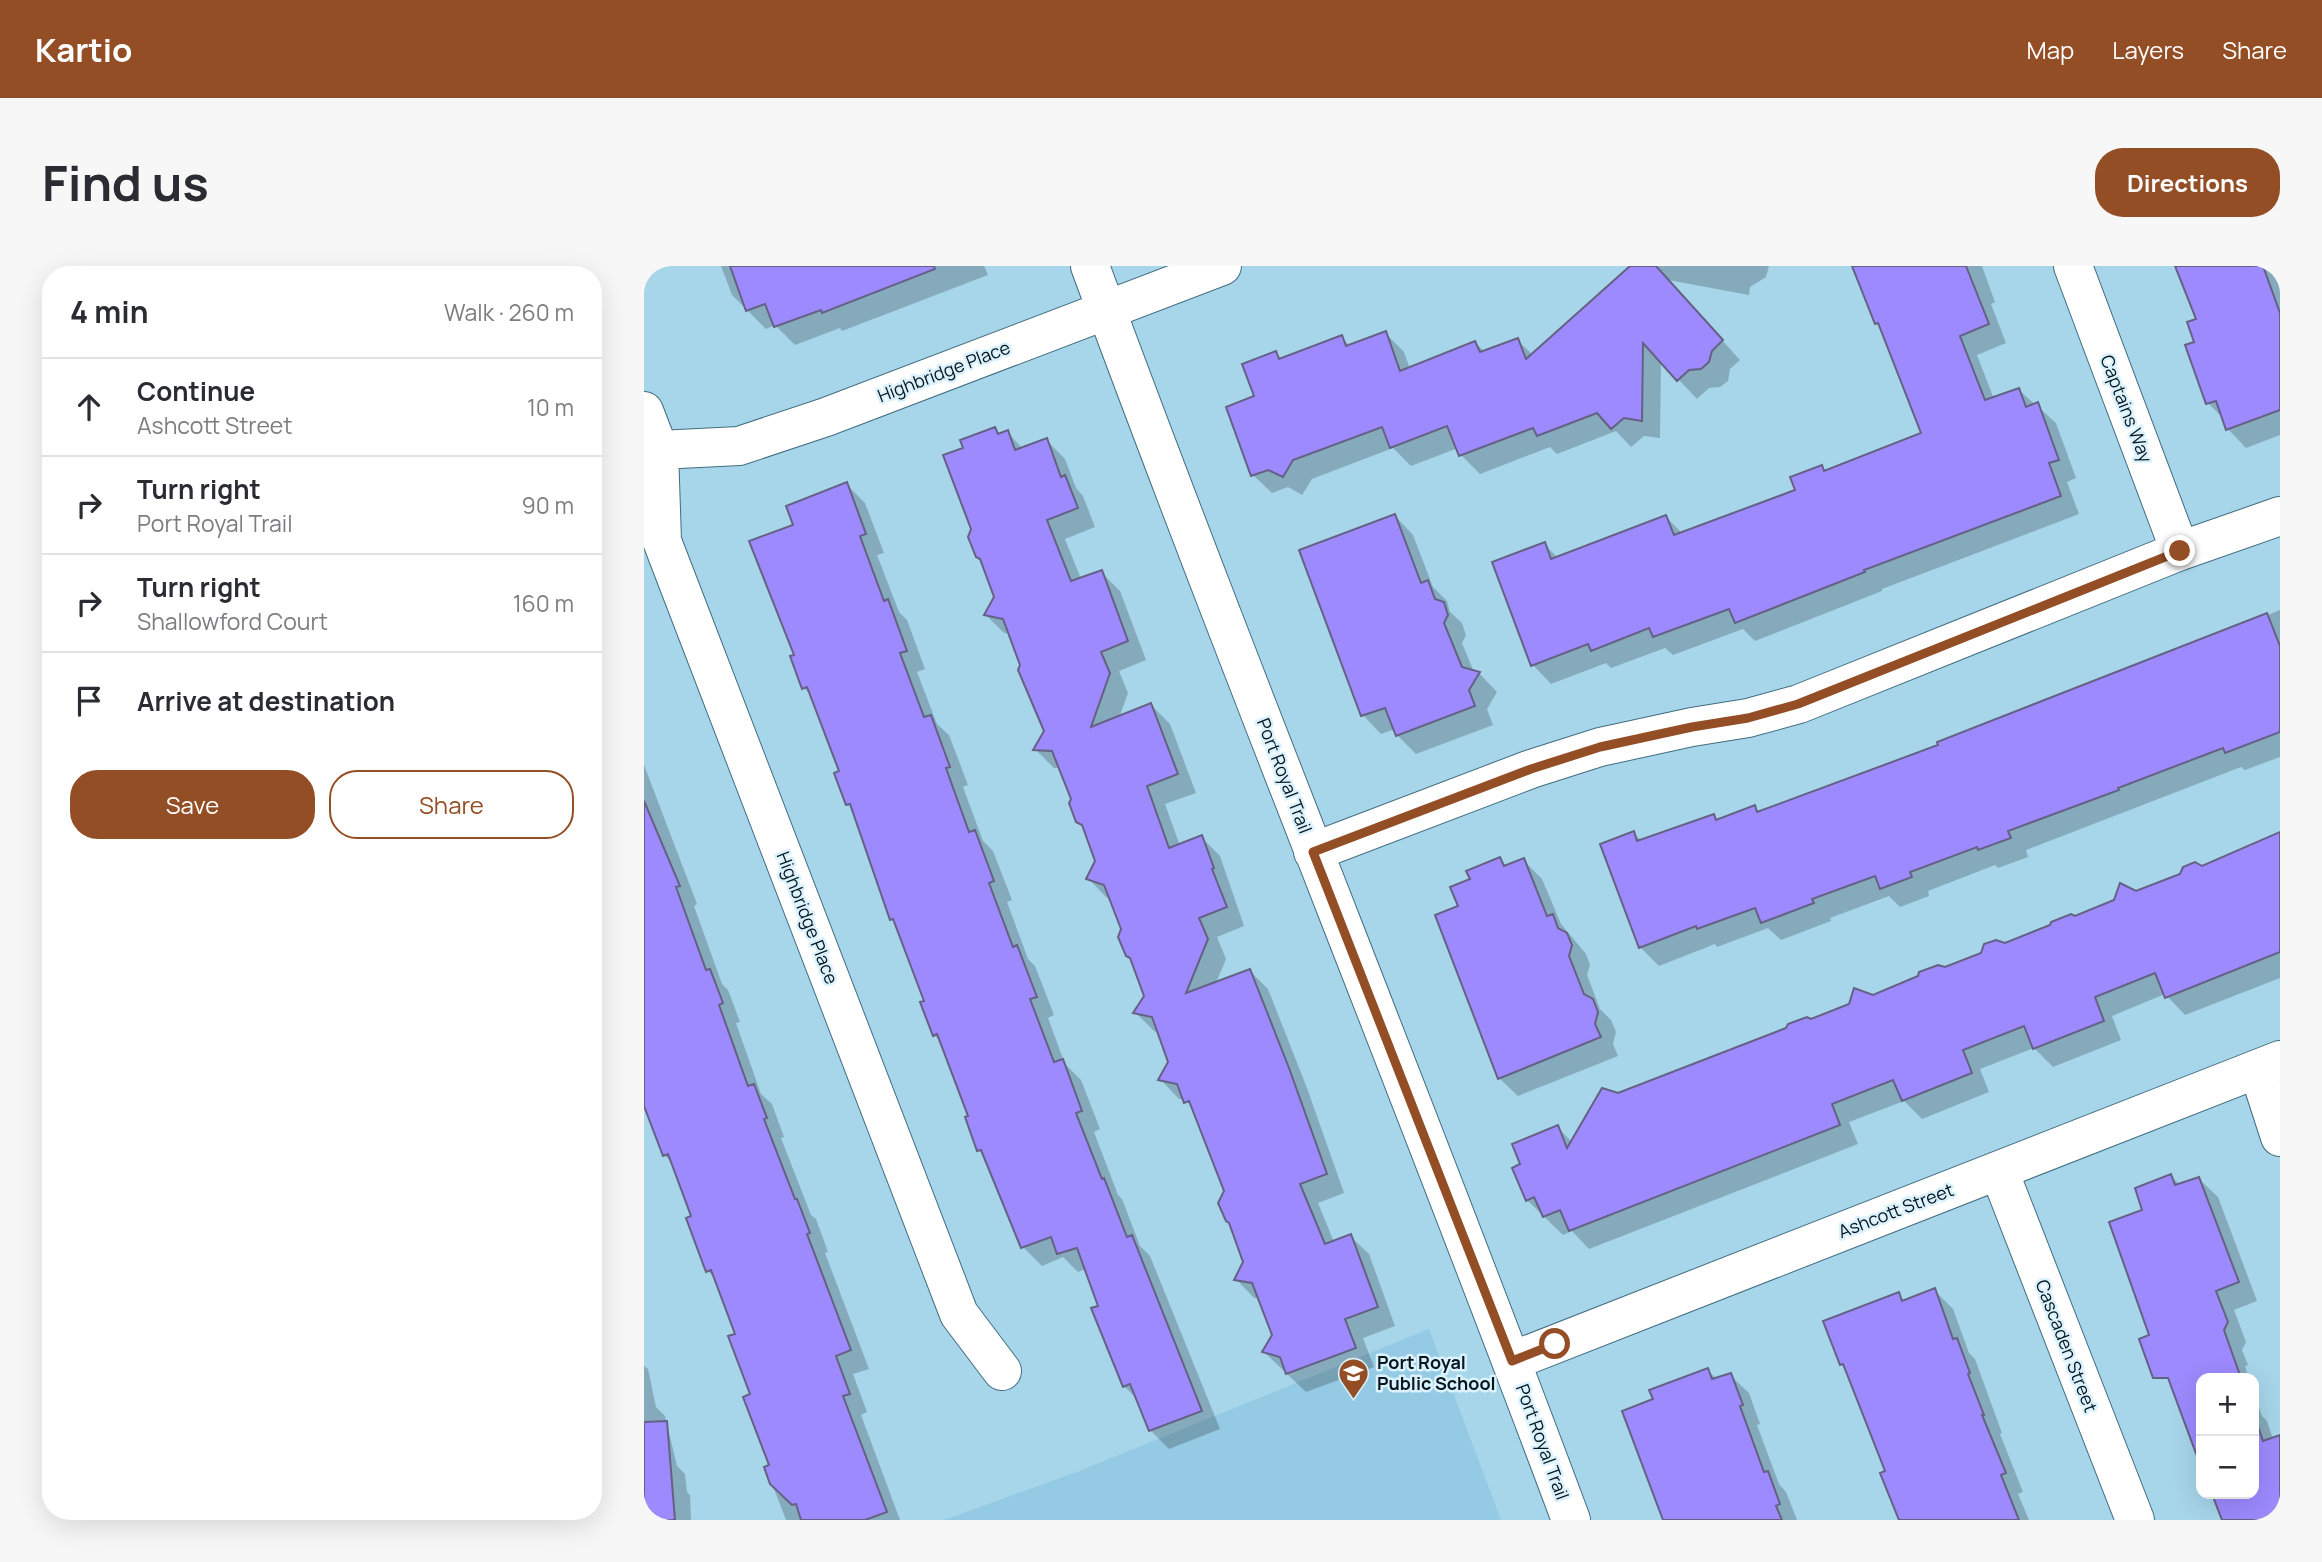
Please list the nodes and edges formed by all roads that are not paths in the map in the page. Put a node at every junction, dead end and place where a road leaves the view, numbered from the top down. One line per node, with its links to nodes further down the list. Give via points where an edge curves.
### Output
1 (1090, 266): 4 (street, Port Royal Trail)
2 (1222, 266): 4 (street, Highbridge Place)
3 (2073, 266): 8 (street, Captains Way)
4 (1106, 310): 6 (street, Highbridge Place, via 739,446); 9 (street, Port Royal Trail)
5 (644, 411): 6 (street, Highbridge Place)
6 (659, 450): 14 (street, Highbridge Place, via 662,541 960,1314)
7 (2280, 516): 8 (street)
8 (2180, 551): 9 (street, via 1798,704 1600,747)
9 (1313, 852): 13 (street, Port Royal Trail)
10 (2269, 1064): 11 (street); 12 (street, Ashcott Street)
11 (2280, 1137)
12 (1999, 1171): 13 (street, Ashcott Street); 16 (street, Cascaden Street)
13 (1512, 1361): 15 (street, Port Royal Trail)
14 (1002, 1371)
15 (1571, 1520)
16 (2135, 1520)

